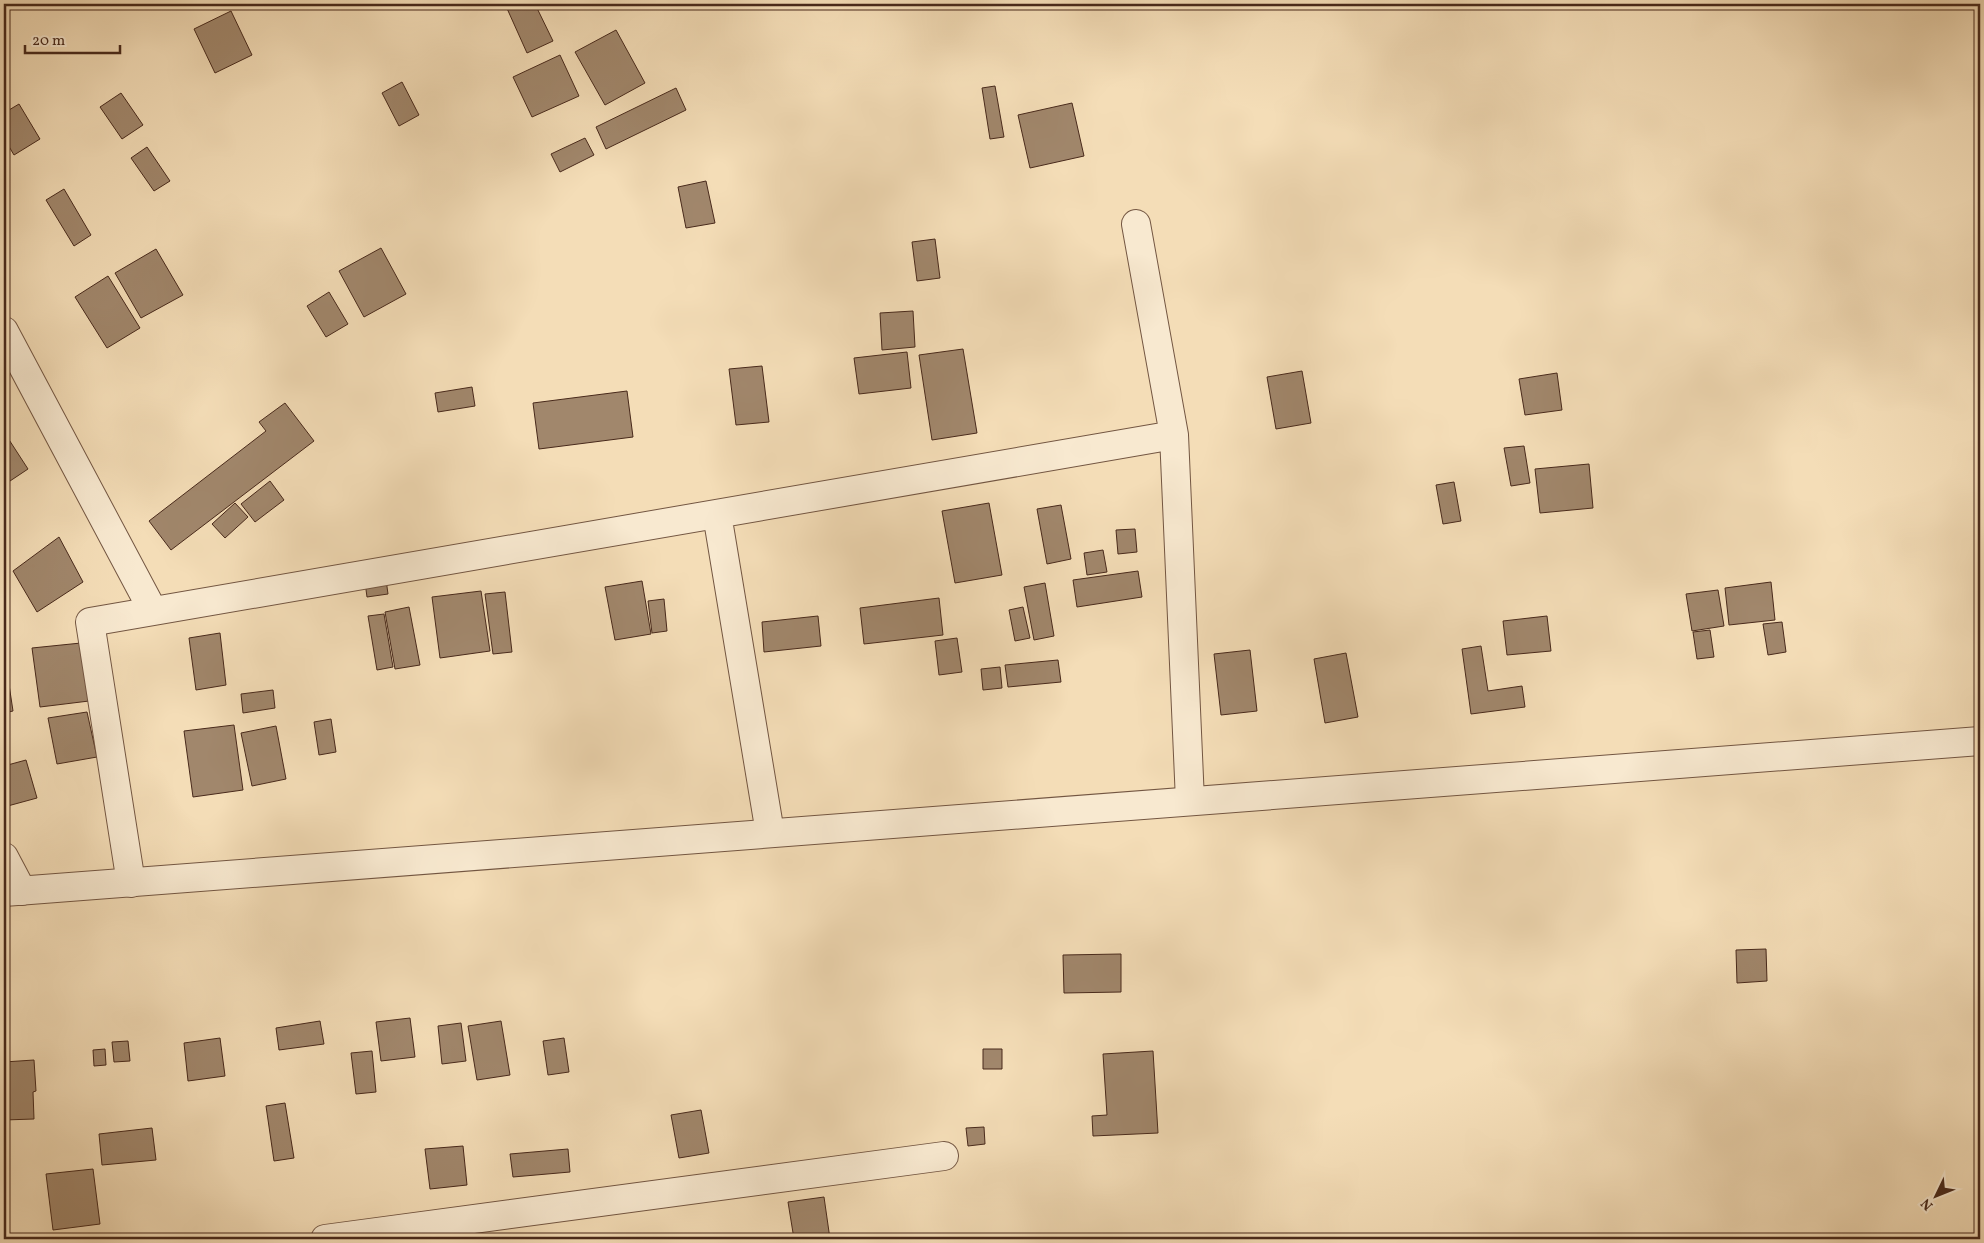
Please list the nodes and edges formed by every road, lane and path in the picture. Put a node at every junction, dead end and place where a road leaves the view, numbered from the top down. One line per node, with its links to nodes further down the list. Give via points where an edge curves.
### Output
1 (1136, 224): 3 (street)
2 (4, 331): 5 (street)
3 (1174, 435): 4 (street); 7 (street)
4 (717, 514): 5 (street); 8 (street)
5 (153, 611): 10 (street, via 90,622)
6 (1980, 741): 7 (street)
7 (1190, 801): 8 (street)
8 (770, 833): 10 (street)
9 (4, 857): 11 (street)
10 (131, 883): 11 (street)
11 (13, 891)
12 (944, 1156): 13 (street)
13 (325, 1239)

